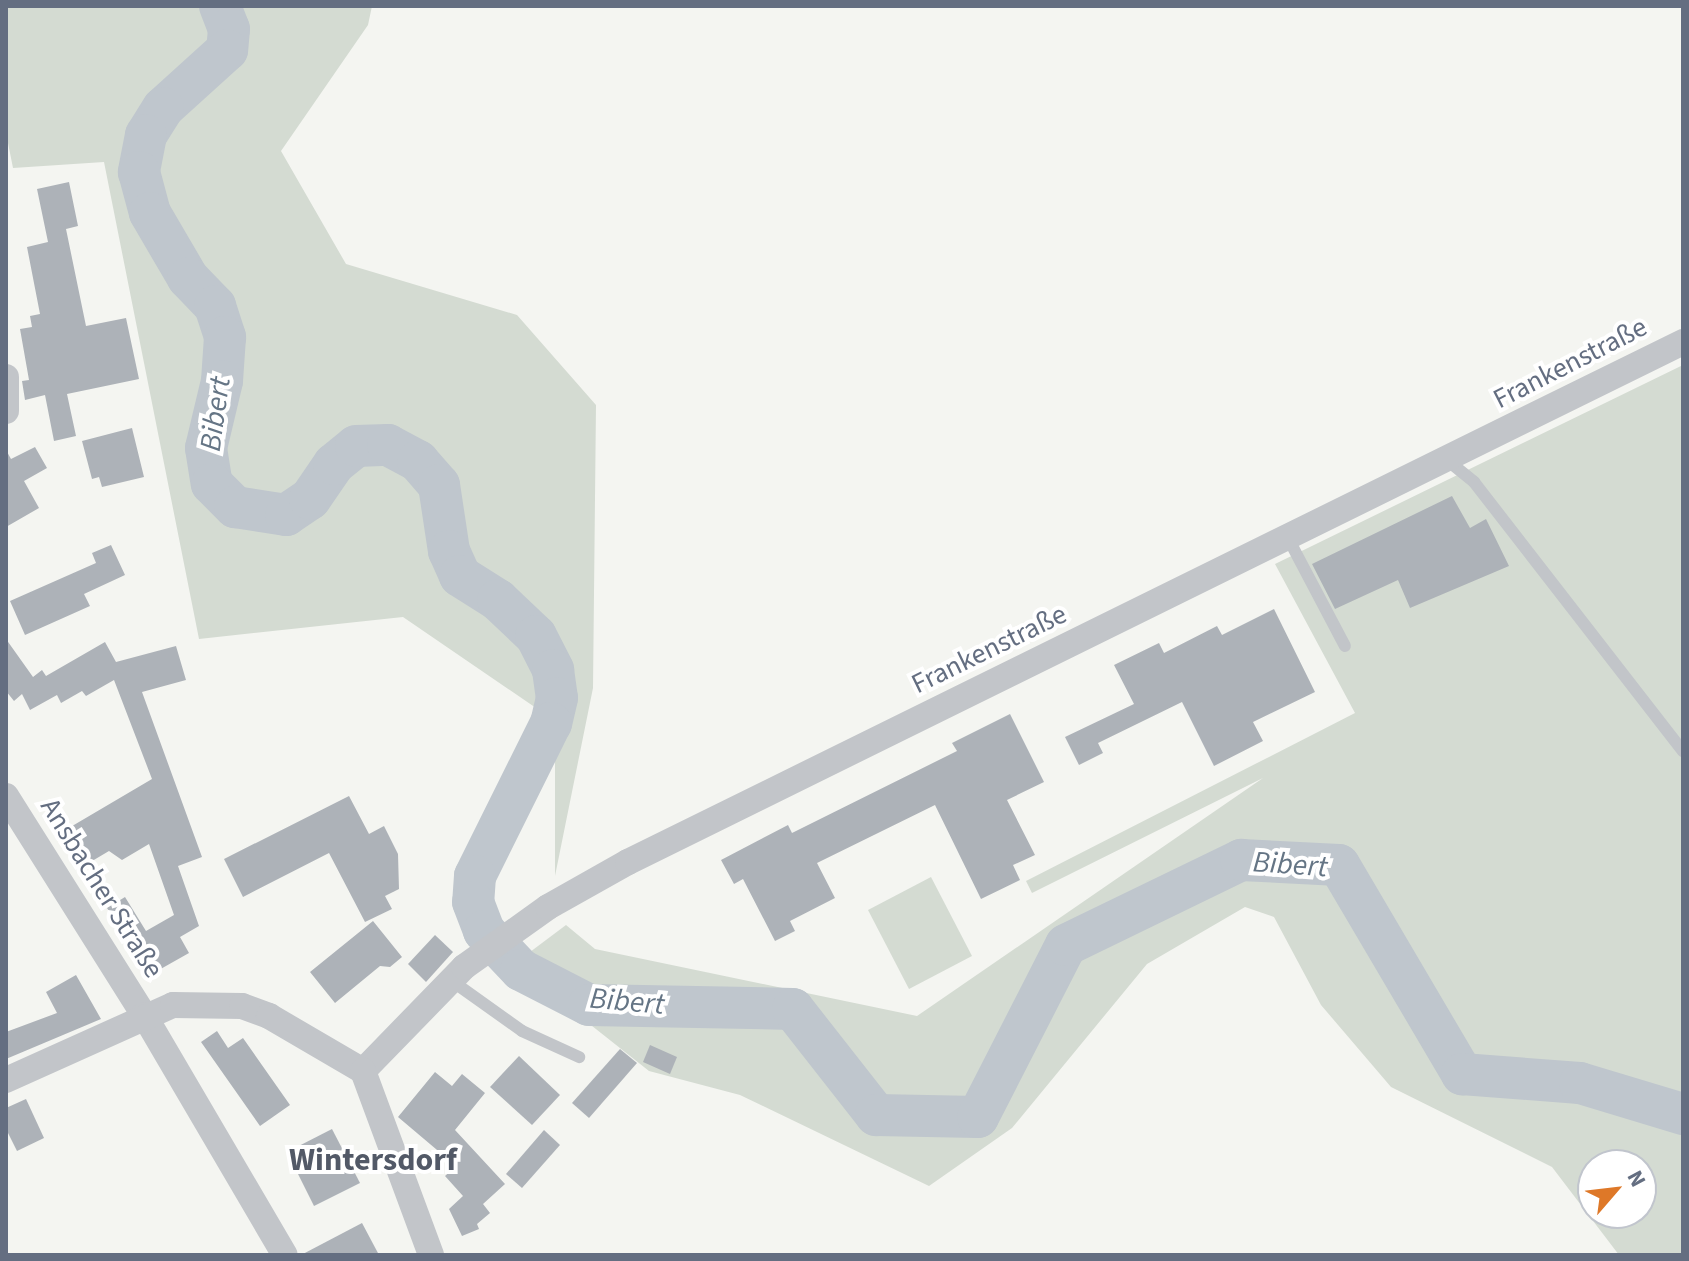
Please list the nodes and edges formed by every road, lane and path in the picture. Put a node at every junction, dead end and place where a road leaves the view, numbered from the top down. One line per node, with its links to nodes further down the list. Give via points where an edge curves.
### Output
1 (1683, 342): 4 (street, Frankenstraße)
2 (6, 377): 3 (street)
3 (6, 411)
4 (1447, 460): 5 (street, Frankenstraße); 7 (lane, via 1474,482)
5 (1288, 538): 6 (lane); 9 (street, Frankenstraße, via 628,862 535,916)
6 (1345, 646)
7 (1683, 751)
8 (6, 796): 10 (street, Ansbacher Straße)
9 (458, 974): 11 (lane, via 510,1024); 12 (street, Frankenstraße)
10 (144, 1015): 12 (street, via 173,1005 242,1006); 13 (street, Ansbacher Straße); 14 (street, Ansbacher Straße)
11 (579, 1057)
12 (363, 1071): 15 (street)
13 (6, 1080)
14 (285, 1255)
15 (431, 1255)

